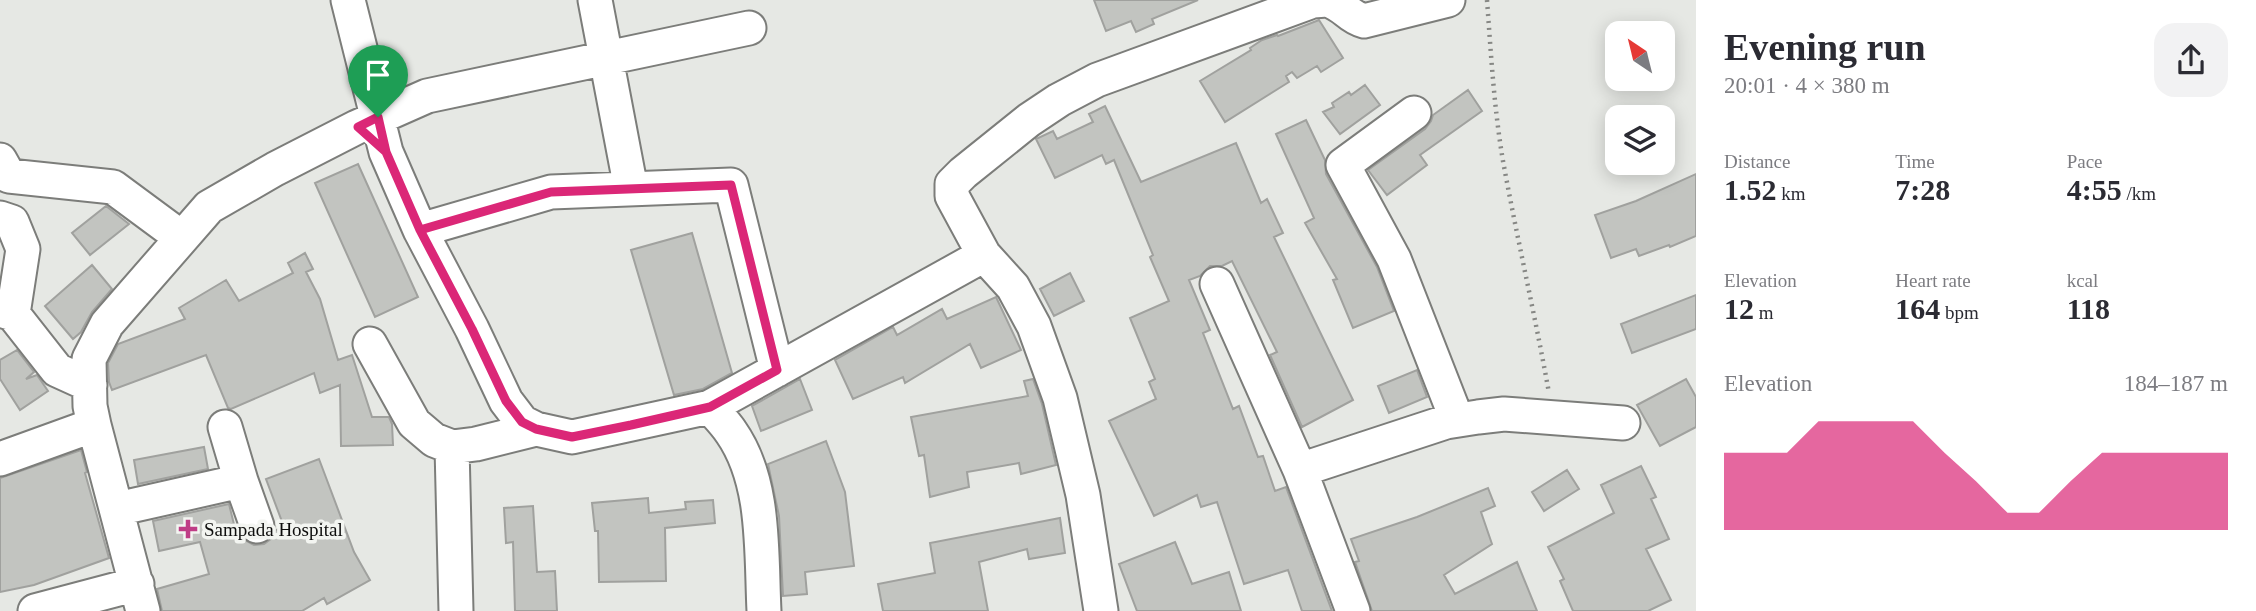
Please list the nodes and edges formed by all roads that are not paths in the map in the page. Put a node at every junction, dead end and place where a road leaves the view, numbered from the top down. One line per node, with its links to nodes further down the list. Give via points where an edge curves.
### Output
1 (327, 0): 9 (street, via 337,52)
2 (348, 0): 9 (street)
3 (595, 0): 7 (street)
4 (1327, 0): 5 (street, via 1364,21); 15 (street, via 1313,1 1097,80 1029,120 953,184 952,196)
5 (1448, 0)
6 (748, 28): 7 (street)
7 (607, 58): 9 (street, via 427,96); 11 (street)
8 (1414, 113): 22 (street, via 1343,165 1394,259)
9 (368, 122): 13 (street); 14 (street, via 209,207)
10 (0, 160): 14 (street, via 9,176 113,187)
11 (631, 189): 13 (street, via 551,192); 19 (street, via 731,185)
12 (0, 218): 17 (street, via 12,222 23,249)
13 (420, 230): 26 (street, via 506,401 522,422)
14 (182, 238): 20 (street, via 107,324 89,359)
15 (984, 255): 19 (street); 37 (street, via 1013,288 1034,326 1060,398 1083,495)
16 (1217, 284): 29 (street)
17 (7, 312): 20 (street, via 57,370)
18 (370, 344): 27 (street, via 414,424)
19 (777, 370): 21 (street)
20 (90, 385): 24 (street)
21 (710, 407): 26 (street, via 572,437); 36 (street, via 732,432 748,464 758,505)
22 (1457, 420): 23 (street, via 1504,414); 29 (street)
23 (1623, 423)
24 (94, 425): 28 (street); 31 (street)
25 (225, 427): 30 (street)
26 (536, 429): 27 (street)
27 (452, 447): 35 (street)
28 (0, 459)
29 (1300, 470): 38 (street)
30 (241, 481): 31 (street); 32 (street)
31 (117, 509): 33 (street)
32 (257, 526)
33 (140, 597): 34 (street)
34 (35, 611)
35 (456, 611)
36 (764, 611)
37 (1101, 611)
38 (1353, 611)

